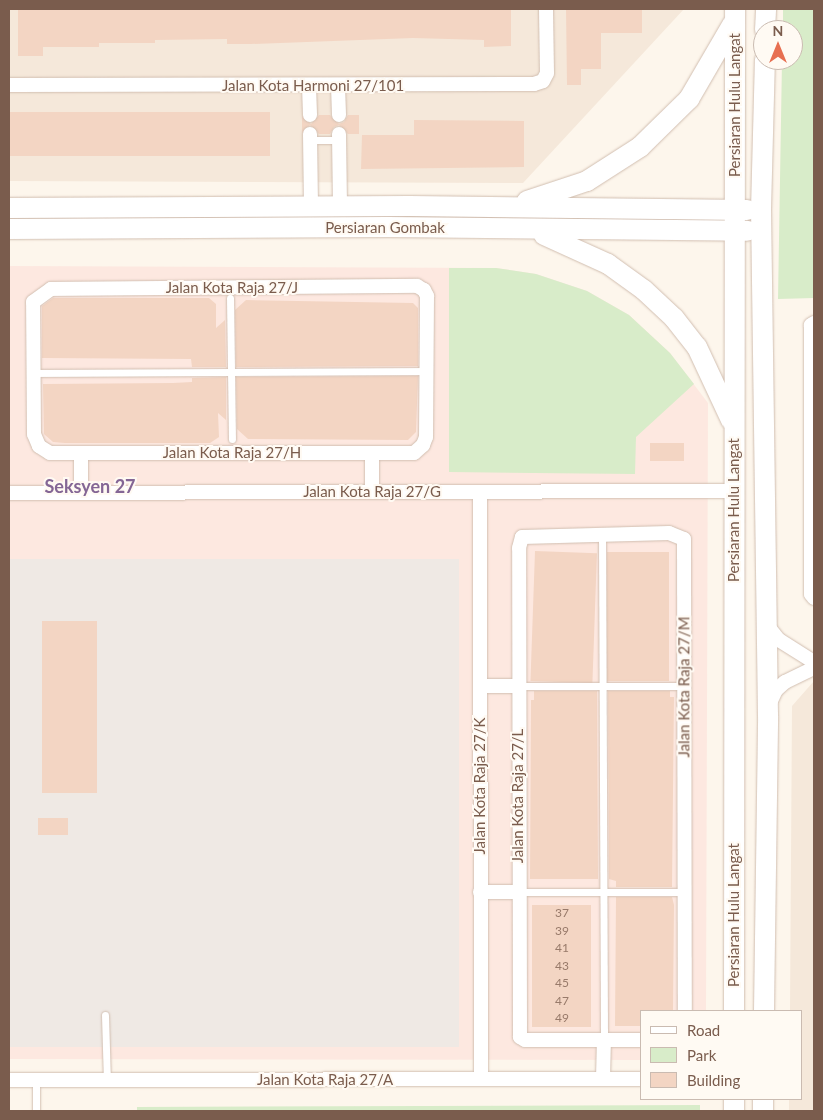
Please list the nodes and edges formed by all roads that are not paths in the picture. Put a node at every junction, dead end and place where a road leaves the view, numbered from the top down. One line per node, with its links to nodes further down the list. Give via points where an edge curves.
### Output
1 (546, 9): 6 (street, Jalan Kota Harmoni 27/101, via 547,73 544,81)
2 (735, 14): 13 (main road, via 689,99 640,147 587,181 548,196); 15 (main road, Persiaran Hulu Langat)
3 (765, 70): 16 (main road, Persiaran Hulu Langat)
4 (9, 85): 5 (street, Jalan Kota Harmoni 27/101)
5 (310, 86): 6 (street, Jalan Kota Harmoni 27/101); 7 (street)
6 (338, 86): 8 (street)
7 (310, 115)
8 (339, 115)
9 (310, 137): 10 (lane); 11 (street)
10 (339, 137): 12 (street)
11 (311, 207): 12 (main road, Persiaran Gombak); 14 (main road, Persiaran Gombak)
12 (340, 207): 13 (main road, Persiaran Gombak)
13 (498, 207): 15 (main road, Persiaran Gombak)
14 (9, 208)
15 (735, 210): 16 (main road, Persiaran Gombak); 20 (main road, Persiaran Hulu Langat)
16 (761, 210): 19 (main road, Persiaran Hulu Langat)
17 (9, 229): 18 (main road, Persiaran Gombak)
18 (533, 230): 20 (main road, Persiaran Gombak); 26 (main road, via 608,264 644,290 674,318 697,347 713,376)
19 (762, 230): 20 (main road, Persiaran Gombak); 41 (main road, Persiaran Hulu Langat)
20 (735, 231): 26 (main road, Persiaran Hulu Langat)
21 (230, 298): 24 (lane)
22 (812, 324): 32 (street)
23 (427, 371): 24 (lane); 25 (street, Jalan Kota Raja 27/J, via 427,296 417,286 51,289 33,302); 28 (street, Jalan Kota Raja 27/J)
24 (231, 372): 25 (lane); 27 (lane)
25 (34, 373): 29 (street, Jalan Kota Raja 27/J, via 34,434)
26 (734, 429): 37 (main road, Persiaran Hulu Langat)
27 (232, 439)
28 (424, 445): 31 (street, Jalan Kota Raja 27/H, via 414,453)
29 (39, 446): 30 (street, Jalan Kota Raja 27/H, via 50,453)
30 (81, 453): 31 (street, Jalan Kota Raja 27/H); 34 (street)
31 (372, 453): 35 (street)
32 (812, 466): 40 (street, via 811,594)
33 (9, 492): 34 (street, Jalan Kota Raja 27/G)
34 (81, 492): 35 (street, Jalan Kota Raja 27/G)
35 (372, 492): 36 (street, Jalan Kota Raja 27/G)
36 (480, 492): 37 (street, Jalan Kota Raja 27/G); 44 (street, Jalan Kota Raja 27/K)
37 (734, 492): 54 (main road, Persiaran Hulu Langat)
38 (602, 535): 39 (street, Jalan Kota Raja 27/M, via 527,536 520,539); 46 (lane); 47 (street, Jalan Kota Raja 27/M, via 670,533 684,539)
39 (519, 548): 45 (street, Jalan Kota Raja 27/L)
40 (814, 598)
41 (766, 624): 42 (street, via 779,640); 48 (main road, Persiaran Hulu Langat)
42 (814, 662)
43 (814, 668): 48 (street, via 800,672 776,690)
44 (480, 686): 45 (street); 49 (street, Jalan Kota Raja 27/K)
45 (518, 686): 46 (lane); 50 (street, Jalan Kota Raja 27/L)
46 (602, 686): 47 (lane); 51 (lane)
47 (683, 686): 52 (street, Jalan Kota Raja 27/M)
48 (768, 716): 55 (main road, Persiaran Hulu Langat)
49 (480, 892): 50 (street); 59 (street, Jalan Kota Raja 27/K)
50 (518, 892): 51 (lane); 57 (street, Jalan Kota Raja 27/L, via 520,1032 525,1040)
51 (603, 892): 52 (lane); 57 (lane)
52 (684, 892): 53 (street, Jalan Kota Raja 27/M)
53 (685, 1010)
54 (734, 1010)
55 (764, 1010)
56 (105, 1015): 64 (lane)
57 (604, 1040): 58 (street); 60 (street)
58 (640, 1040)
59 (481, 1079): 60 (street, Jalan Kota Raja 27/A); 64 (street, Jalan Kota Raja 27/A)
60 (603, 1079): 61 (street, Jalan Kota Raja 27/A)
61 (640, 1079)
62 (9, 1080): 63 (street, Jalan Kota Raja 27/A)
63 (36, 1080): 64 (street, Jalan Kota Raja 27/A); 65 (lane)
64 (107, 1081)
65 (36, 1111)

